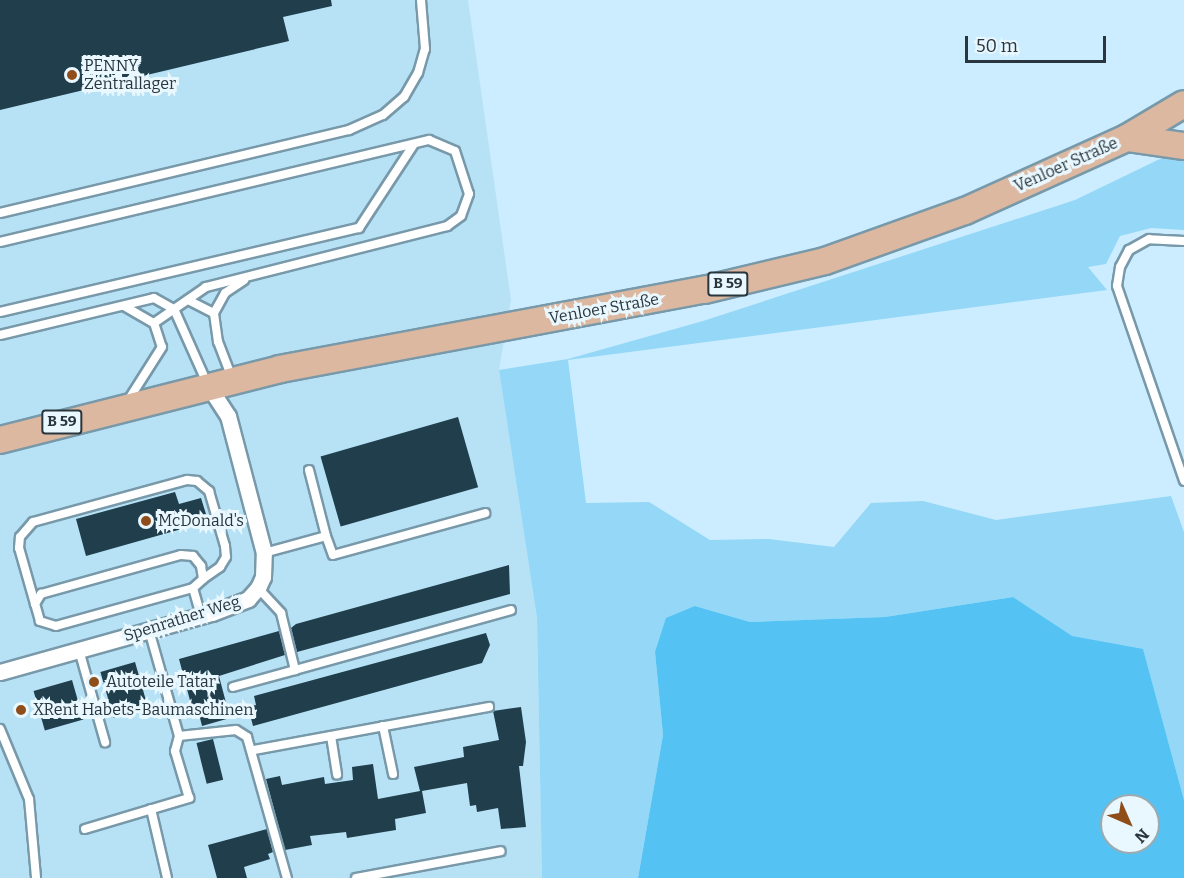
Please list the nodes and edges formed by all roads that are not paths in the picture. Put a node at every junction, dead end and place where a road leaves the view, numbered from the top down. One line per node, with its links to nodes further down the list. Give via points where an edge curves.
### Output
1 (422, 0): 6 (lane, via 425,49 418,73 404,97 383,115 350,130)
2 (1184, 104): 3 (main road, Venloer Straße / B 59)
3 (1127, 138): 5 (main road); 17 (main road, Venloer Straße / B 59, via 965,211 825,261 704,290 353,353)
4 (414, 144): 8 (lane); 9 (lane, via 429,140 455,151 469,194 461,216 430,234); 13 (lane, via 359,228)
5 (1184, 146)
6 (0, 213)
7 (1184, 241): 22 (lane, via 1149,239 1130,250 1120,267 1117,286)
8 (0, 242)
9 (249, 277): 10 (lane, via 206,287); 14 (lane, via 225,293)
10 (188, 300): 12 (lane); 14 (lane)
11 (124, 306): 12 (lane, via 154,298); 15 (lane); 16 (lane)
12 (174, 309): 15 (lane); 18 (lane)
13 (0, 312)
14 (214, 313): 17 (lane, via 218,342)
15 (154, 323): 19 (lane, via 162,347)
16 (0, 335)
17 (232, 380): 18 (main road, Venloer Straße / B 59)
18 (208, 385): 19 (main road, Venloer Straße / B 59); 25 (street, Spenrather Weg, via 228,416)
19 (125, 405): 20 (main road, Venloer Straße / B 59)
20 (0, 440)
21 (309, 470): 24 (lane)
22 (1184, 481)
23 (485, 513): 24 (lane, via 333,555)
24 (326, 536): 25 (lane)
25 (264, 553): 28 (street, Spenrather Weg, via 263,577)
26 (202, 579): 27 (lane); 29 (lane, via 201,566 193,556 181,555 41,594); 29 (lane, via 220,567 226,557 225,546 209,491 197,481 187,480 33,522 20,537 19,548)
27 (193, 588): 29 (lane, via 56,626 40,621); 31 (lane)
28 (258, 588): 31 (street, Spenrather Weg, via 233,606); 34 (lane, via 281,613)
29 (35, 604)
30 (511, 610): 34 (lane)
31 (201, 616): 32 (street, Spenrather Weg)
32 (149, 630): 33 (street, Spenrather Weg); 40 (lane)
33 (79, 650): 35 (street, Spenrather Weg); 42 (lane)
34 (295, 670): 36 (lane)
35 (0, 672)
36 (233, 687)
37 (489, 707): 38 (lane)
38 (383, 726): 41 (lane); 44 (lane)
39 (0, 729): 49 (lane, via 29,799)
40 (179, 736): 43 (lane, via 236,730 247,737); 46 (lane, via 176,751 189,798)
41 (331, 736): 43 (lane); 45 (lane)
42 (105, 742)
43 (254, 750): 51 (lane)
44 (393, 774)
45 (337, 775)
46 (151, 809): 47 (lane); 50 (lane)
47 (85, 829)
48 (501, 851): 52 (lane)
49 (36, 878)
50 (167, 878)
51 (287, 878)
52 (356, 878)

